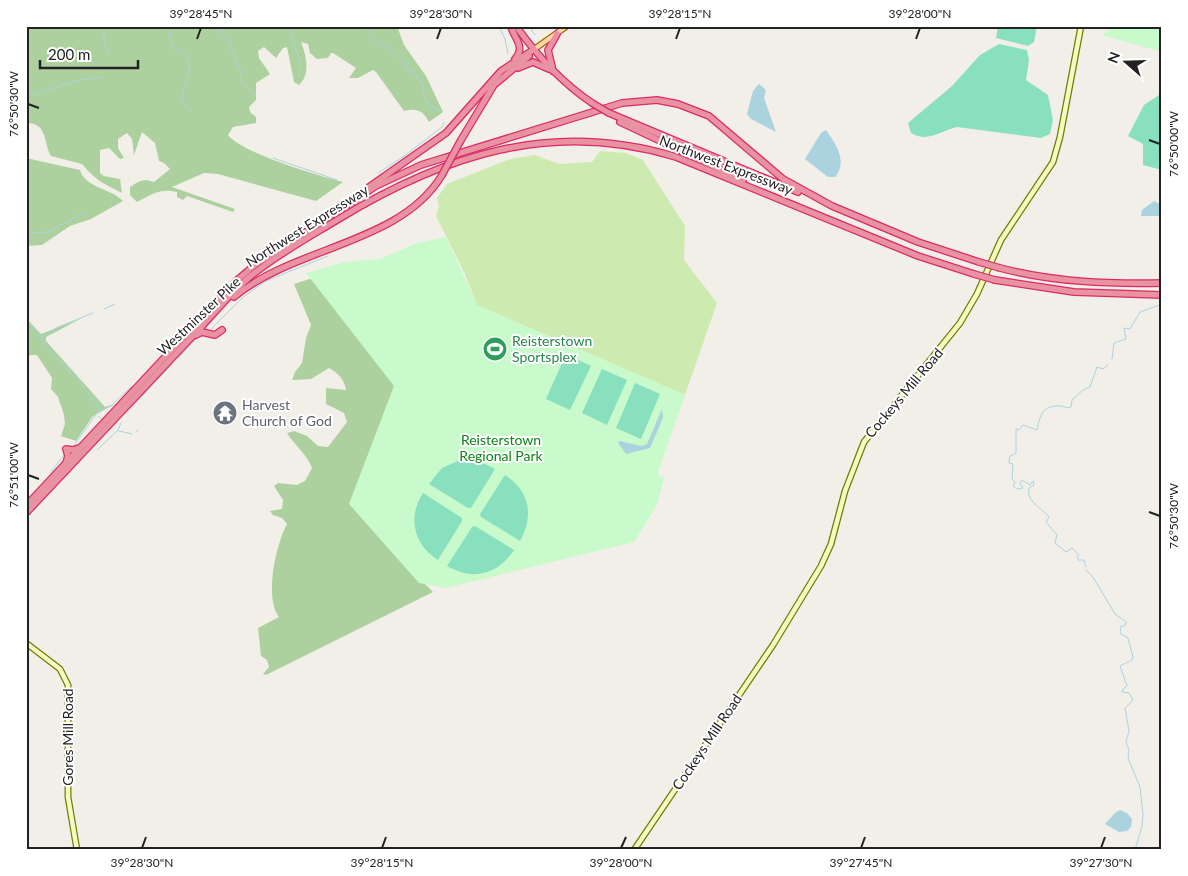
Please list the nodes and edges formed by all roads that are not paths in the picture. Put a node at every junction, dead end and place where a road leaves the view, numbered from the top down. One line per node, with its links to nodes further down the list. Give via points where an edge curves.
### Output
1 (511, 26): 8 (highway, via 520,51)
2 (516, 26): 6 (highway)
3 (567, 26): 5 (main road, Westminster Pike)
4 (1081, 26): 29 (street, Cockeys Mill Road, via 1060,137 1052,162 1002,240 960,323 864,442 821,566 773,645)
5 (557, 34): 6 (main road, Westminster Pike); 7 (highway, via 548,52)
6 (533, 50): 7 (highway); 8 (highway, Westminster Pike)
7 (553, 71): 8 (highway, via 530,62); 11 (highway, bridge, via 571,88)
8 (503, 73): 9 (highway, Westminster Pike); 10 (highway, Westminster Pike)
9 (479, 92): 10 (highway, via 481,98); 13 (highway, Westminster Pike)
10 (476, 112): 12 (highway, Westminster Pike)
11 (609, 113): 15 (highway, via 616,120 669,147); 16 (highway)
12 (472, 118): 13 (highway); 14 (highway, Westminster Pike)
13 (459, 120): 14 (highway, via 462,128); 17 (highway, Westminster Pike, via 438,140)
14 (459, 140): 20 (highway, Westminster Pike, bridge, via 429,194 397,219 262,277 234,296)
15 (796, 206): 19 (highway, Northwest Expressway, bridge, via 918,256 995,280 1090,294); 20 (highway, Northwest Expressway, via 676,157 643,148 582,140 524,144 441,167 382,193 260,269 240,285)
16 (832, 206): 17 (highway, Northwest Expressway, via 783,179 709,116 671,102 641,100 611,106 421,165 376,186); 18 (highway, Northwest Expressway, bridge, via 918,242 1000,268 1060,279)
17 (306, 232): 23 (highway, Westminster Pike, via 236,281)
18 (1162, 283)
19 (1162, 295)
20 (201, 327): 22 (highway, Westminster Pike)
21 (222, 330): 22 (highway, via 214,336 202,332)
22 (190, 339): 26 (highway, Westminster Pike)
23 (81, 447): 24 (highway, Westminster Pike); 24 (highway, via 66,449)
24 (65, 465): 25 (highway, Westminster Pike)
25 (26, 506)
26 (26, 513)
27 (26, 643): 28 (street, Gores Mill Road, via 60,669 68,686 68,798)
28 (76, 850)
29 (634, 850)

